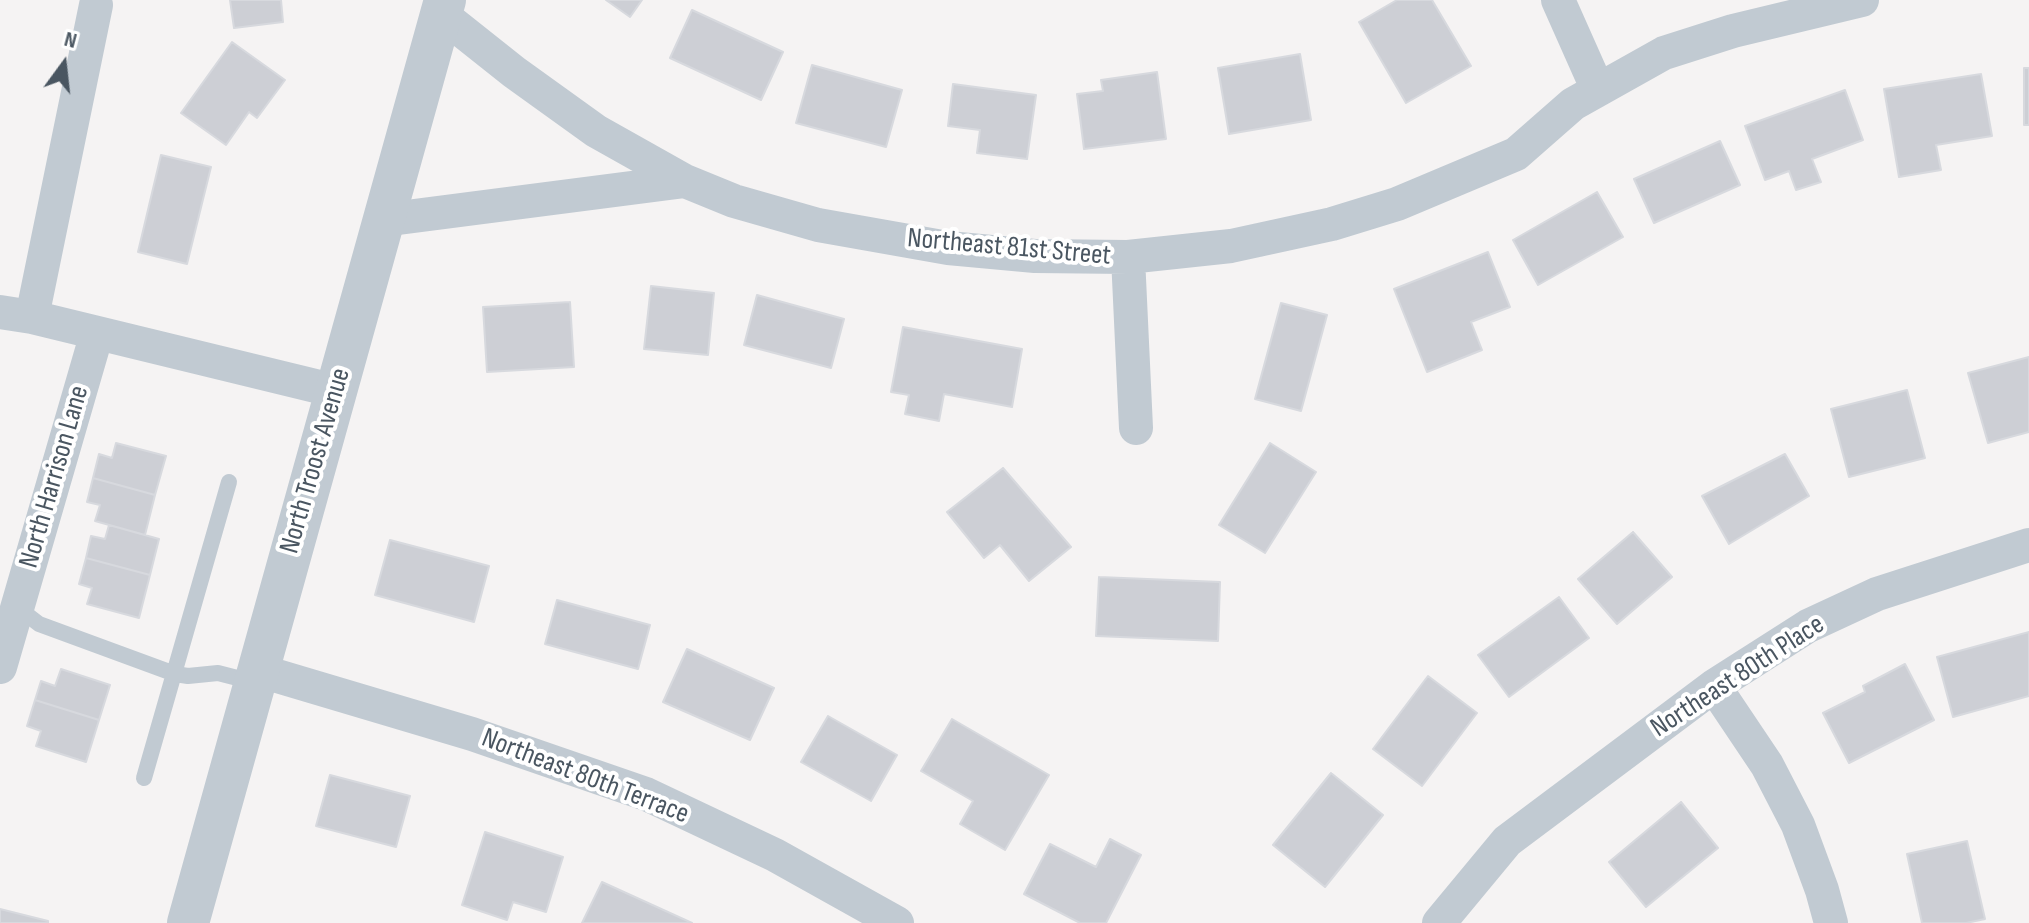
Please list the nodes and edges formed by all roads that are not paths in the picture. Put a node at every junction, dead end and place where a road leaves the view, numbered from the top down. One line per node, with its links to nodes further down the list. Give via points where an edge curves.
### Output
1 (1558, 0): 5 (street)
2 (1862, 0): 5 (street, Northeast 81st Street, via 1664,53)
3 (96, 5): 9 (street)
4 (443, 7): 6 (street, Northeast 81st Street, via 514,72 596,131); 7 (street, North Troost Avenue)
5 (1598, 90): 8 (street, Northeast 81st Street, via 1554,119 1516,154 1397,204 1231,246)
6 (685, 181): 7 (street, Northeast 81st Street); 8 (street, Northeast 81st Street, via 818,225 948,248)
7 (383, 220): 11 (street, North Troost Avenue)
8 (1128, 257): 12 (street)
9 (16, 314): 10 (street)
10 (97, 333): 11 (street); 15 (street, North Harrison Lane)
11 (336, 391): 18 (street, North Troost Avenue)
12 (1136, 428)
13 (229, 482): 17 (lane)
14 (2029, 545): 19 (street, Northeast 80th Place, via 1877,594 1808,626)
15 (19, 603): 16 (street, North Harrison Lane); 17 (lane, via 39,624)
16 (0, 667)
17 (175, 674): 18 (lane); 20 (lane)
18 (256, 676): 21 (street, North Troost Avenue); 22 (street, Northeast 80th Terrace, via 472,734 646,794 775,855)
19 (1714, 686): 23 (street, Northeast 80th Place, via 1507,841); 24 (street, via 1767,765 1798,825)
20 (144, 778)
21 (188, 923)
22 (897, 923)
23 (1439, 923)
24 (1831, 923)

